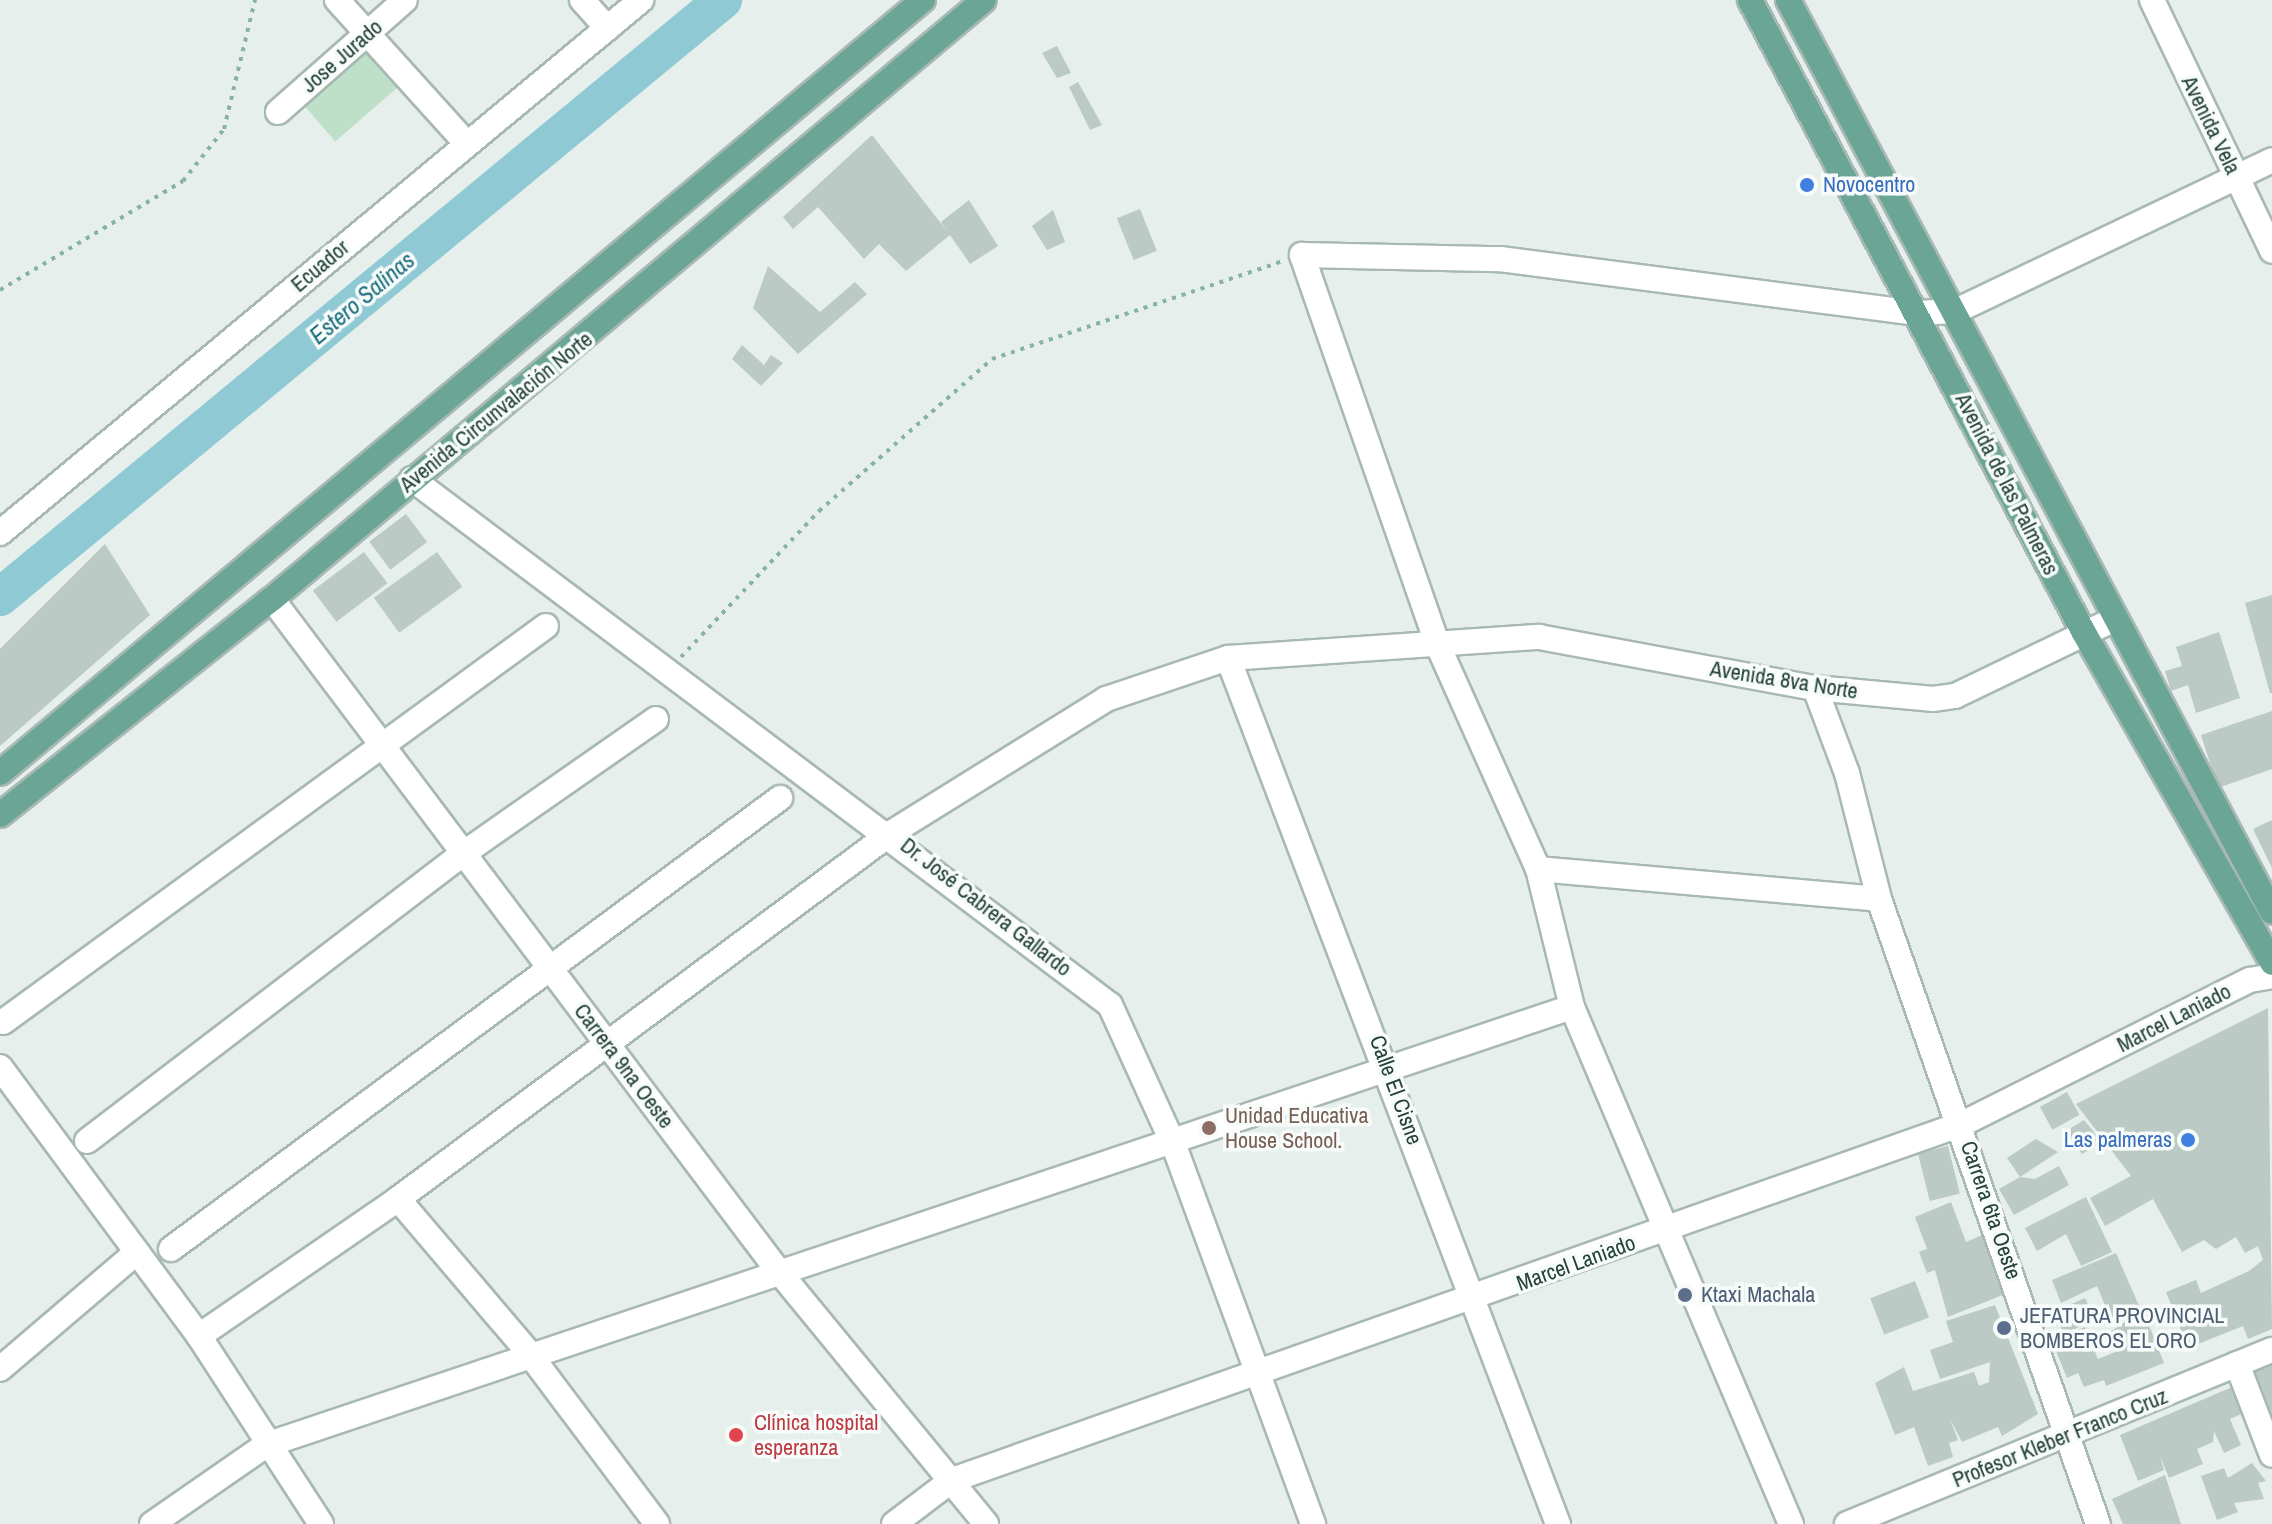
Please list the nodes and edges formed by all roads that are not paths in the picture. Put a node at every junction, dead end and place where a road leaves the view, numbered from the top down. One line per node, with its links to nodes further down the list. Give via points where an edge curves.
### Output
1 (337, 0): 11 (street)
2 (405, 0): 11 (street, Jose Jurado)
3 (582, 0): 10 (street)
4 (641, 0): 10 (street, Ecuador)
5 (923, 0): 19 (main road, Avenida Circunvalación Norte)
6 (984, 0): 20 (main road, Avenida Circunvalación Norte)
7 (1750, 0): 18 (main road, Avenida de las Palmeras)
8 (1788, 0): 17 (main road, Avenida de las Palmeras)
9 (2152, 0): 15 (street, Avenida Vela)
10 (607, 28): 13 (street, Ecuador)
11 (370, 32): 12 (street, Jose Jurado); 13 (street)
12 (278, 112)
13 (467, 144): 22 (street, Ecuador)
14 (2272, 160): 15 (street)
15 (2236, 177): 16 (street, Avenida Vela); 17 (street)
16 (2272, 251)
17 (1956, 311): 18 (street); 24 (main road, Avenida de las Palmeras)
18 (1918, 313): 26 (main road, Avenida de las Palmeras); 27 (street, via 1500,259 1302,255)
19 (430, 410): 20 (main road); 32 (main road, Avenida Circunvalación Norte)
20 (455, 443): 21 (main road, Avenida Circunvalación Norte)
21 (412, 479): 23 (main road, Avenida Circunvalación Norte); 35 (street, Dr. José Cabrera Gallardo, via 666,673)
22 (0, 533)
23 (272, 599): 31 (street, Carrera 9na Oeste); 34 (main road, Avenida Circunvalación Norte)
24 (2115, 619): 26 (street, Avenida 8va Norte); 39 (main road, Avenida de las Palmeras)
25 (546, 626): 31 (street)
26 (2083, 631): 29 (street, Avenida 8va Norte, via 1955,696); 41 (main road, Avenida de las Palmeras)
27 (1437, 643): 28 (street, Avenida 8va Norte); 29 (street, Avenida 8va Norte, via 1539,637); 37 (street)
28 (1228, 658): 35 (street, Avenida 8va Norte, via 1106,699); 46 (street, Calle El Cisne)
29 (1815, 688): 38 (street, Carrera 6ta Oeste, via 1847,773)
30 (656, 719): 36 (street)
31 (382, 744): 36 (street, Carrera 9na Oeste); 43 (street)
32 (0, 773)
33 (780, 798): 40 (street)
34 (0, 815)
35 (891, 833): 44 (street, Avenida 8va Norte); 49 (street, Dr. José Cabrera Gallardo, via 1110,1005)
36 (464, 853): 40 (street, Carrera 9na Oeste); 48 (street)
37 (1538, 869): 38 (street); 42 (street)
38 (1879, 899): 47 (street, Carrera 6ta Oeste)
39 (2272, 912)
40 (550, 967): 44 (street, Carrera 9na Oeste); 52 (street)
41 (2267, 967): 47 (street, Marcel Laniado)
42 (1572, 1007): 46 (street); 51 (street)
43 (3, 1022)
44 (609, 1045): 50 (street, Avenida 8va Norte); 54 (street, Carrera 9na Oeste)
45 (0, 1067): 53 (street)
46 (1390, 1071): 49 (street); 55 (street, Calle El Cisne)
47 (1962, 1124): 51 (street, Marcel Laniado); 62 (street, Carrera 6ta Oeste)
48 (87, 1141)
49 (1173, 1143): 54 (street); 61 (street, Dr. José Cabrera Gallardo)
50 (398, 1199): 56 (street, Avenida 8va Norte); 58 (street)
51 (1668, 1230): 55 (street, Marcel Laniado); 73 (street)
52 (171, 1249)
53 (137, 1252): 56 (street); 60 (street)
54 (776, 1268): 58 (street); 65 (street, Carrera 9na Oeste)
55 (1472, 1298): 61 (street, Marcel Laniado); 72 (street, Calle El Cisne)
56 (199, 1336): 63 (street)
57 (2272, 1350): 59 (street, Profesor Kleber Franco Cruz)
58 (528, 1352): 63 (street); 68 (street)
59 (2237, 1364): 62 (street, Profesor Kleber Franco Cruz); 64 (street)
60 (0, 1369)
61 (1260, 1376): 65 (street, Marcel Laniado); 71 (street, Dr. José Cabrera Gallardo)
62 (2069, 1437): 74 (street, Profesor Kleber Franco Cruz); 75 (street, Carrera 6ta Oeste)
63 (266, 1445): 66 (street); 67 (street)
64 (2272, 1455)
65 (952, 1480): 69 (street, Marcel Laniado); 70 (street, Carrera 9na Oeste)
66 (310, 1520)
67 (152, 1524)
68 (657, 1524)
69 (894, 1524)
70 (986, 1524)
71 (1313, 1524)
72 (1558, 1524)
73 (1791, 1524)
74 (1847, 1524)
75 (2098, 1524)

